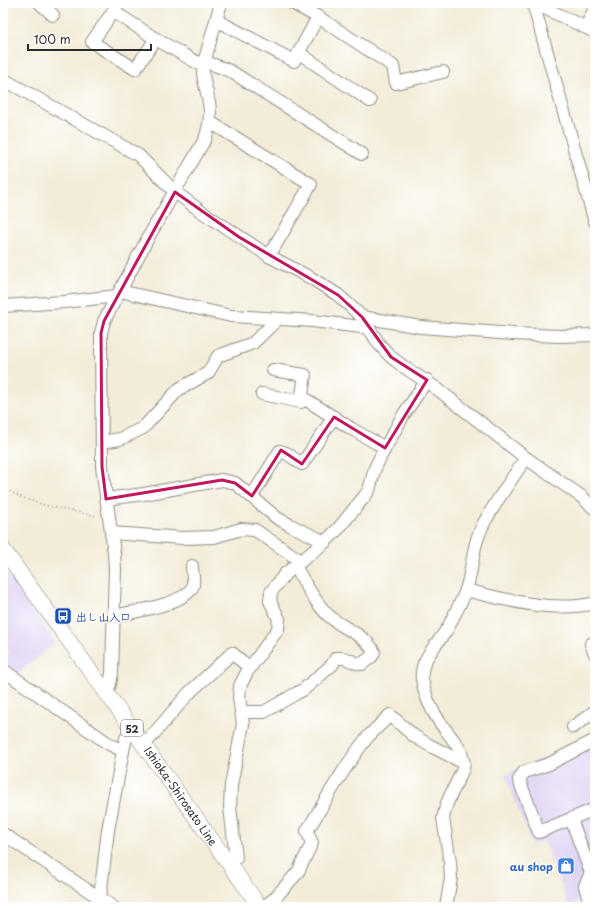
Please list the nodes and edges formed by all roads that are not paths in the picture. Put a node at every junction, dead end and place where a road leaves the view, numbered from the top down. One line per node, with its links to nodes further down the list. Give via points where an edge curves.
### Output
1 (40, 3): 7 (street)
2 (221, 3): 9 (street)
3 (292, 3): 8 (street)
4 (534, 3): 10 (street); 20 (street)
5 (116, 7): 11 (street); 11 (street, via 92,42 135,69)
6 (595, 8): 10 (street)
7 (53, 15)
8 (318, 17): 12 (street); 14 (street, via 393,66 396,83)
9 (216, 20): 12 (street, via 294,61); 13 (street)
10 (590, 30)
11 (156, 39): 13 (street)
12 (299, 53): 16 (street)
13 (203, 64): 17 (street, via 202,76 209,99); 18 (street, via 230,71)
14 (443, 72)
15 (3, 79): 19 (street, via 138,155)
16 (370, 101)
17 (210, 122): 19 (street, via 205,139); 21 (street, via 311,184)
18 (362, 154)
19 (175, 192): 21 (street); 22 (street)
20 (595, 222)
21 (269, 256): 24 (street, via 338,294)
22 (119, 294): 23 (street, via 64,302); 25 (street, via 231,316); 33 (street, via 104,321 101,333)
23 (3, 306)
24 (362, 317): 26 (street); 27 (street, via 420,327 513,334)
25 (278, 319): 26 (street); 33 (street, via 253,343 218,356 208,373 179,389 143,428 120,439)
26 (369, 328): 29 (street, via 391,357)
27 (595, 335)
28 (273, 370): 31 (street, via 305,375)
29 (427, 380): 34 (street); 35 (street)
30 (262, 394): 31 (street, via 301,402)
31 (302, 397): 32 (street)
32 (334, 417): 34 (street); 36 (street, via 302,464 280,451)
33 (102, 442): 37 (street)
34 (385, 448): 40 (street, via 375,468 369,490)
35 (526, 458): 38 (street); 44 (street, via 482,526)
36 (252, 496): 37 (street, via 235,483 222,480); 40 (street, via 277,518)
37 (106, 499): 39 (street)
38 (595, 509)
39 (110, 533): 42 (street, via 183,538 214,537 241,529 255,530); 46 (street, via 115,569)
40 (325, 542): 42 (street)
41 (3, 549): 51 (main road, Ishioka-Shirosato Line / 52)
42 (298, 564): 49 (street, via 285,574 271,592 270,601 279,619 278,629); 53 (street, via 312,596 328,616 354,631 374,652 362,664 356,664 344,657 336,658 332,665 303,690 264,712)
43 (192, 566): 46 (street, via 193,585 187,594 154,609)
44 (466, 590): 45 (street, via 551,607); 59 (street, via 448,627 423,666 422,678 427,699 438,720 460,750)
45 (595, 603)
46 (113, 618): 51 (street, via 112,673)
47 (595, 642): 48 (street, via 590,644)
48 (595, 654)
49 (250, 668): 53 (street, via 240,686); 57 (street, via 232,653 189,693)
50 (3, 670): 58 (street)
51 (106, 692): 55 (main road, Ishioka-Shirosato Line / 52)
52 (595, 711): 54 (street)
53 (241, 712): 63 (street, via 243,724 231,785 230,807)
54 (573, 728)
55 (133, 729): 57 (main road, Ishioka-Shirosato Line / 52); 58 (street, via 126,738)
56 (595, 740): 61 (street, via 549,764 524,772 519,780 539,832)
57 (144, 745): 67 (main road, Ishioka-Shirosato Line / 52)
58 (122, 751): 64 (street, via 108,830)
59 (464, 762): 67 (street, via 414,736 390,715 367,738 344,769 307,831 312,843 298,872); 68 (street, via 443,818 451,878)
60 (595, 809): 61 (street)
61 (571, 819): 65 (street, via 591,873 586,886)
62 (3, 834): 64 (street)
63 (236, 858)
64 (100, 902): 66 (street)
65 (589, 904)
66 (113, 907)
67 (262, 907)
68 (446, 907)

